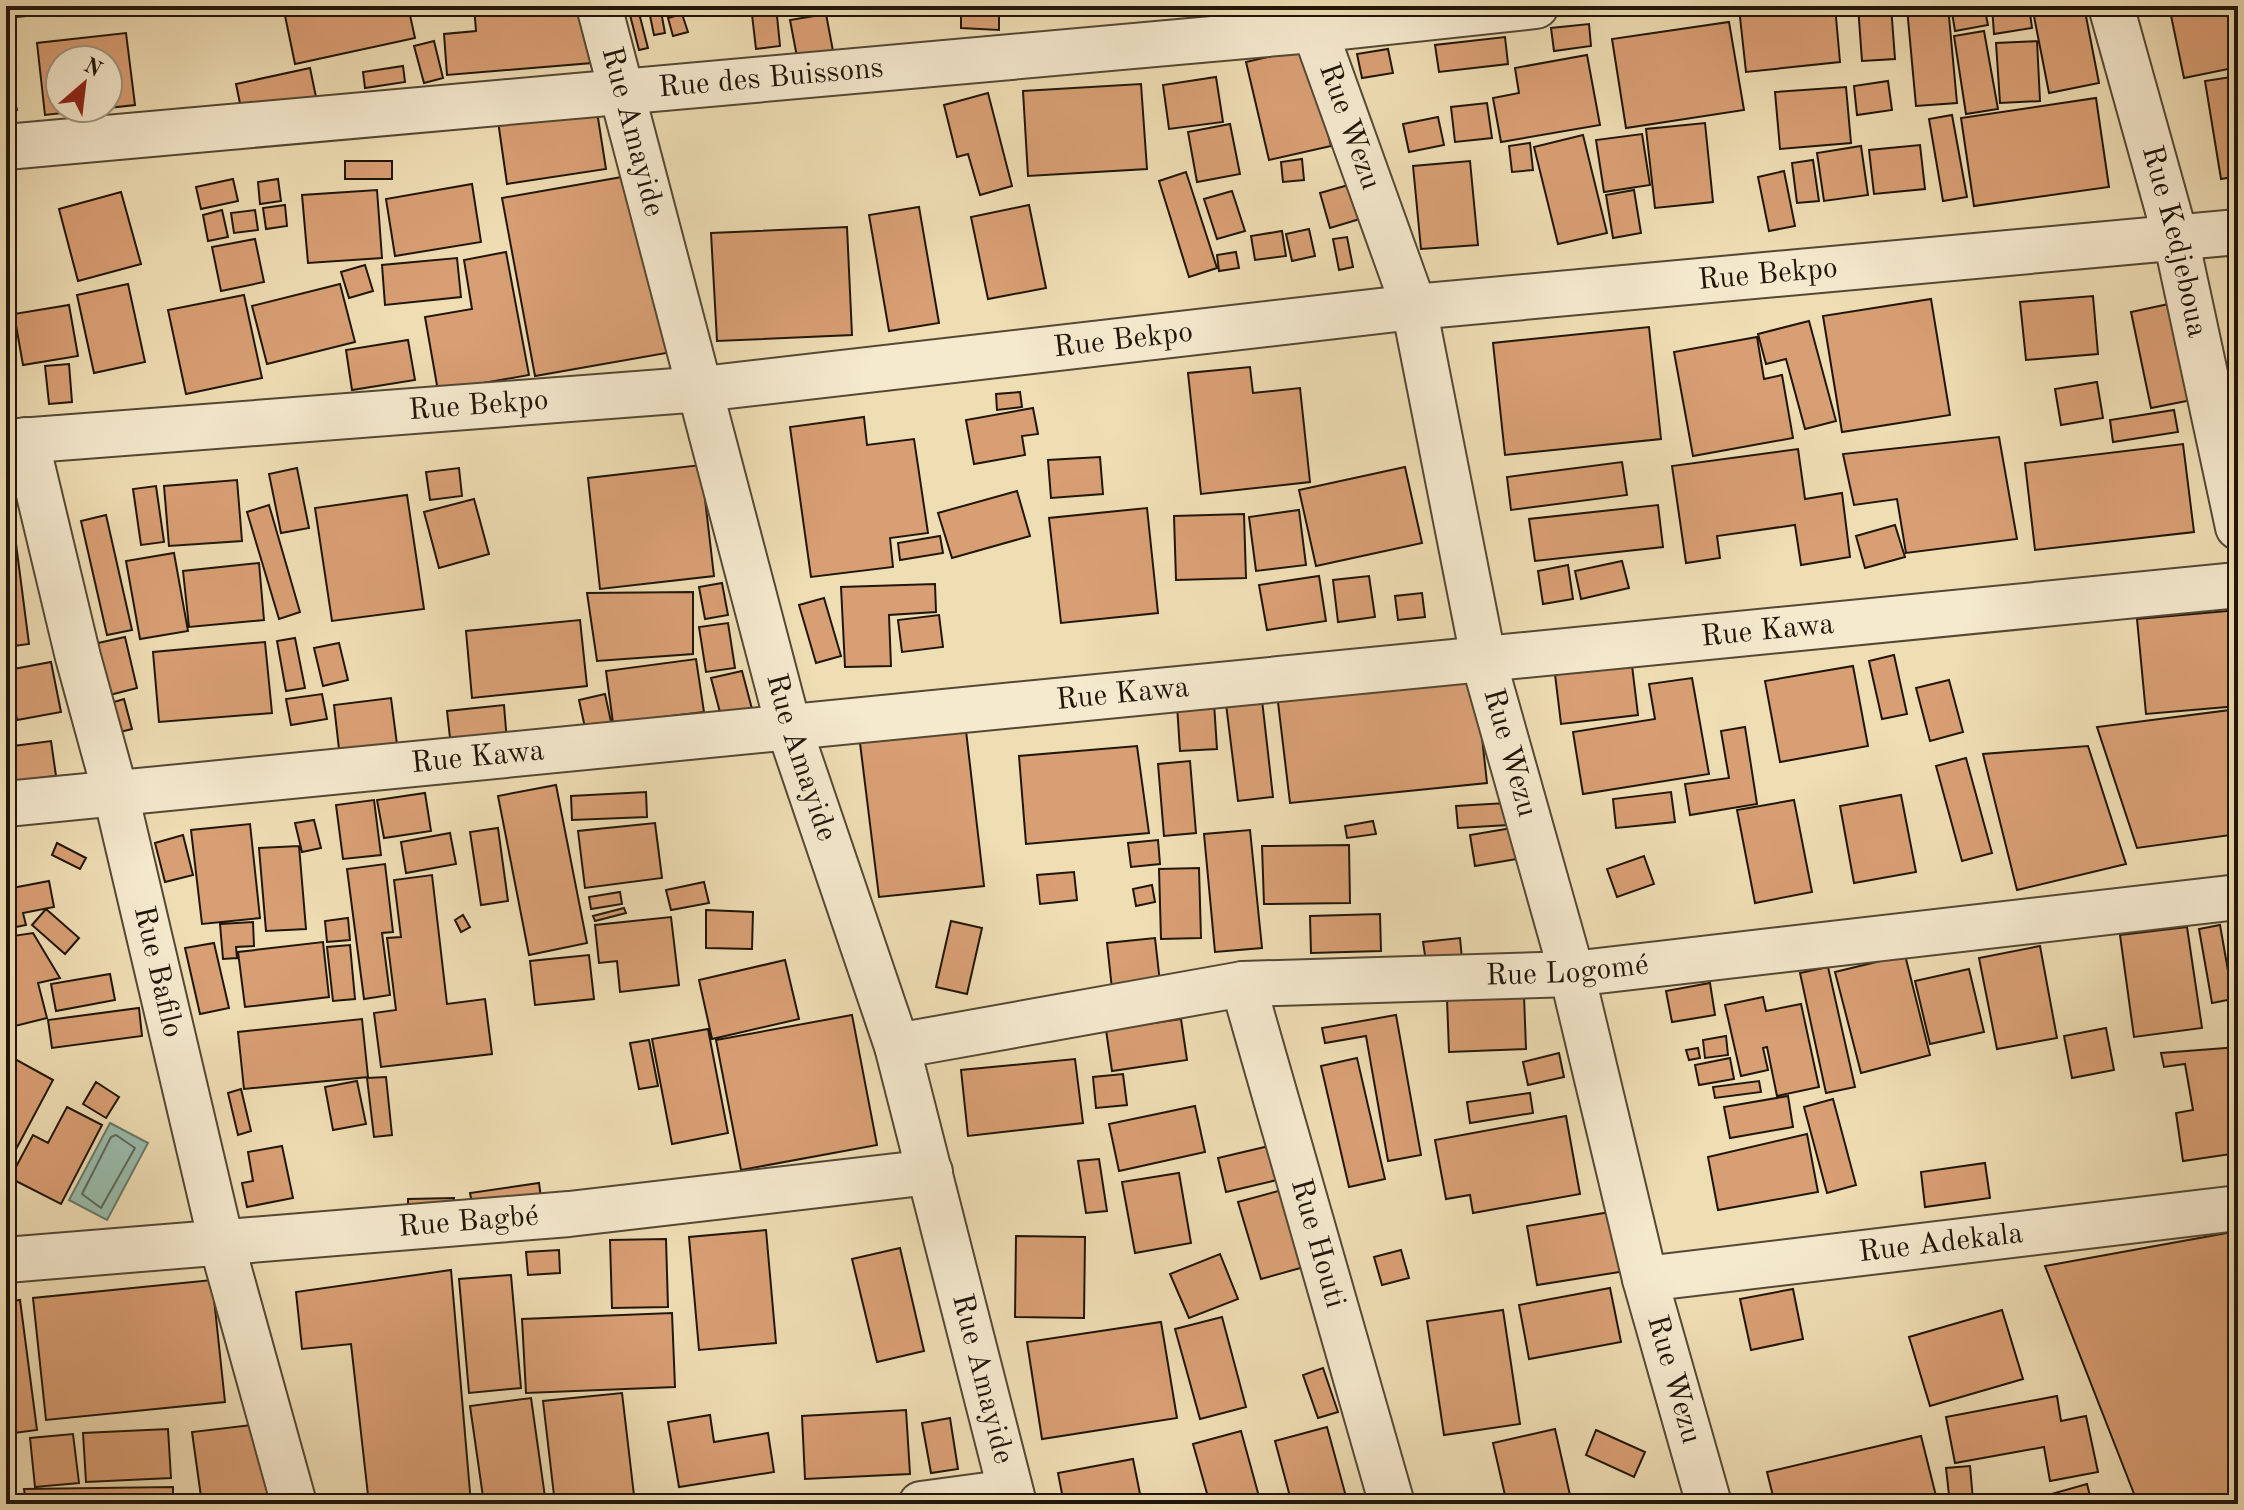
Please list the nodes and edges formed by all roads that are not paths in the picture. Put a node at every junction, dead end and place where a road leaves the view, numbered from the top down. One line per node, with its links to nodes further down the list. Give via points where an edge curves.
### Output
1 (599, 6): 5 (street, Rue Amayide)
2 (1536, 6): 4 (street, Rue des Buissons)
3 (2111, 6): 8 (street, Rue Kedjeboua)
4 (1309, 18): 5 (street, Rue des Buissons); 9 (street, Rue Wezu)
5 (620, 89): 6 (street, Rue des Buissons); 10 (street, Rue Amayide)
6 (6, 147)
7 (2238, 232): 8 (street, Rue Bekpo)
8 (2176, 239): 9 (street, Rue Bekpo); 12 (street, Rue Kedjeboua)
9 (1414, 307): 10 (street, Rue Bekpo); 14 (street, Rue Wezu)
10 (702, 389): 11 (street, Rue Bekpo); 15 (street, Rue Amayide)
11 (16, 441): 16 (street, Rue Bafilo)
12 (2238, 527)
13 (2238, 585): 14 (street, Rue Kawa)
14 (1484, 662): 15 (street, Rue Kawa); 19 (street, Rue Wezu)
15 (788, 725): 16 (street, Rue Kawa); 21 (street, Rue Amayide)
16 (116, 795): 17 (street, Rue Kawa); 24 (street, Rue Bafilo)
17 (6, 804)
18 (2238, 897): 19 (street, Rue Logomé)
19 (1572, 974): 20 (street, Rue Logomé); 26 (street, Rue Wezu)
20 (1243, 984): 21 (street, Rue Logomé); 30 (street, Rue Houti)
21 (897, 1046): 22 (street, Rue Amayide)
22 (930, 1172): 24 (street, Rue Bagbé, via 569,1214); 27 (street, Rue Amayide)
23 (2238, 1208): 26 (street, Rue Adekala)
24 (221, 1241): 25 (street, Rue Bagbé); 28 (street, Rue Bafilo)
25 (6, 1260)
26 (1645, 1279): 31 (street, Rue Wezu)
27 (1012, 1498): 29 (street)
28 (294, 1504)
29 (921, 1504)
30 (1392, 1504)
31 (1709, 1504)

